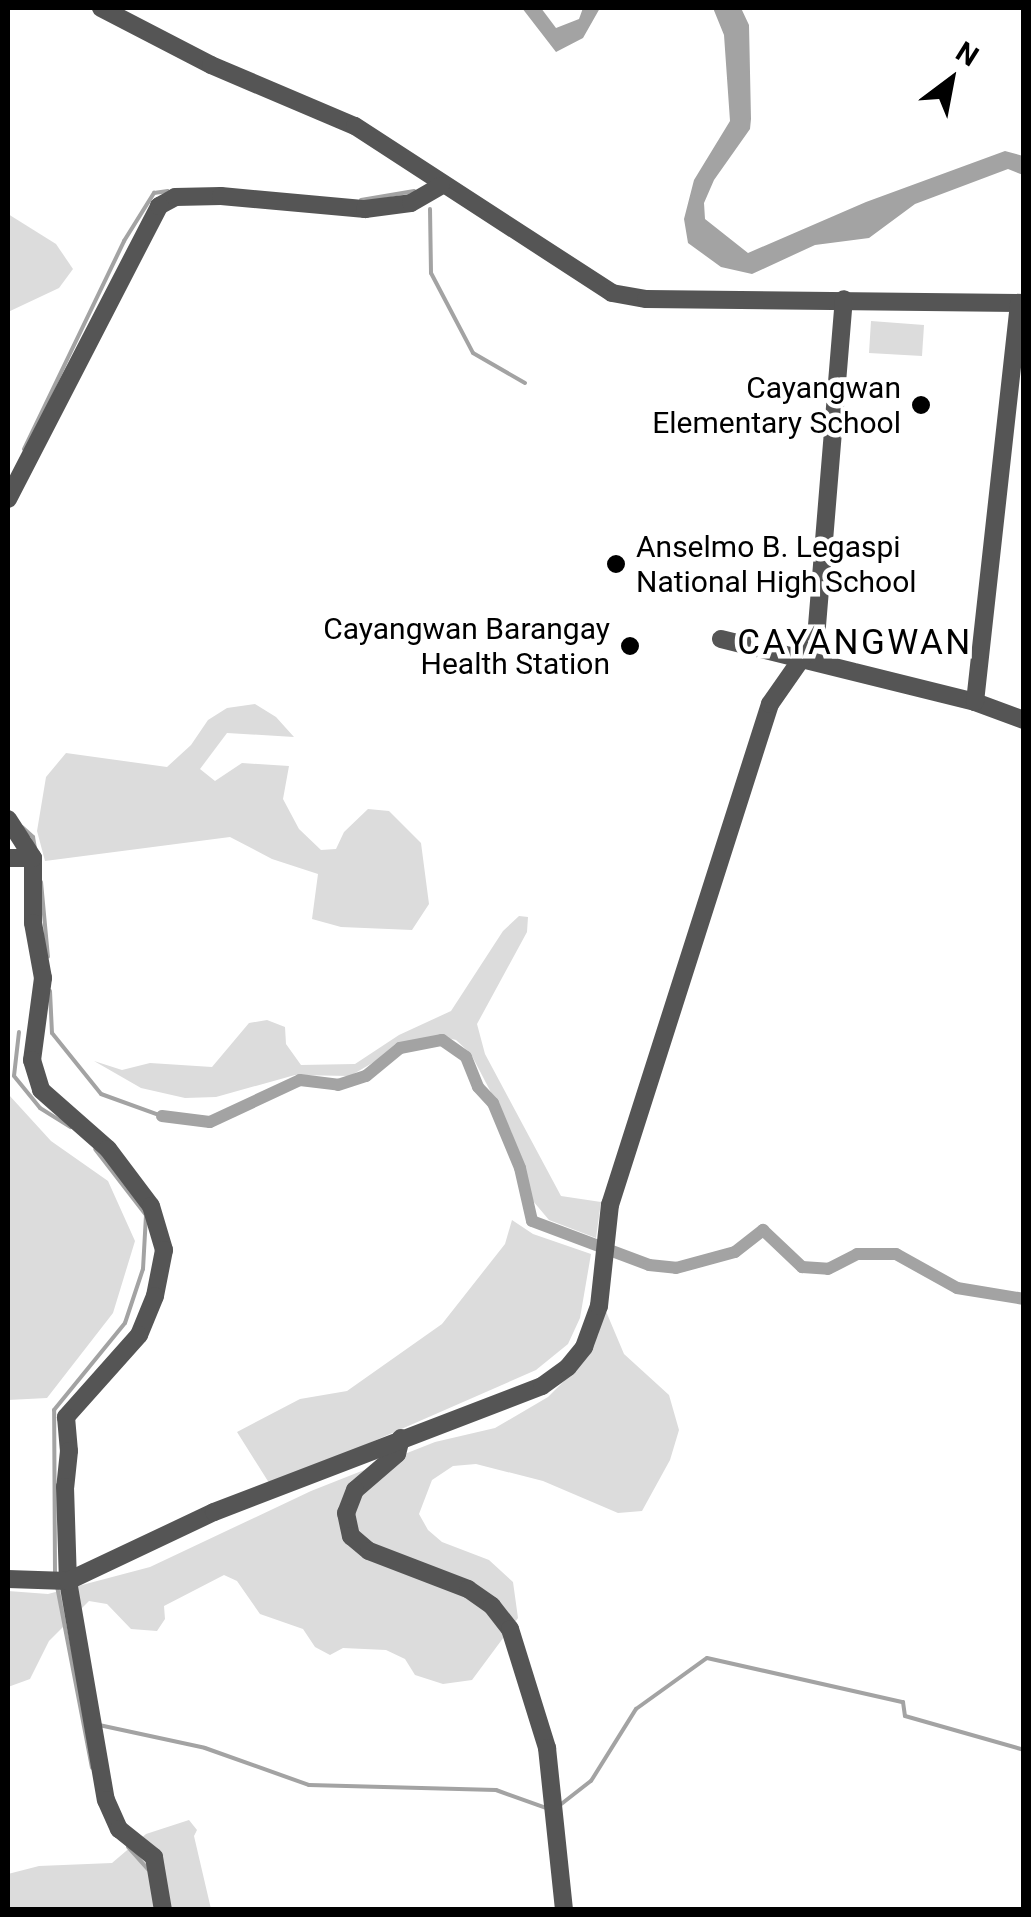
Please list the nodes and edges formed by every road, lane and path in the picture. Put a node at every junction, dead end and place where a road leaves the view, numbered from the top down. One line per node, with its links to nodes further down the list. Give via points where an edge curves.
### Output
1 (101, 8): 2 (street, via 210,66 355,126)
2 (441, 186): 3 (street, via 612,292 646,299); 5 (street, via 411,203 365,208 221,196 175,197 158,206)
3 (844, 299): 4 (street); 7 (street, via 816,638)
4 (1021, 303): 8 (street)
5 (8, 499)
6 (721, 639): 7 (street)
7 (804, 660): 8 (street); 13 (street, via 770,704 610,1205 592,1330 568,1367 542,1386)
8 (976, 702): 9 (street)
9 (1024, 720)
10 (8, 819): 12 (street)
11 (8, 858): 12 (street)
12 (33, 858): 15 (street, via 43,978 32,1060 41,1090 108,1149 151,1206 164,1250 139,1335 66,1417)
13 (401, 1438): 15 (street, via 214,1512); 17 (street, via 397,1454 354,1490 346,1513 351,1536 369,1550 468,1589 510,1629 547,1748)
14 (8, 1580): 15 (street)
15 (68, 1580): 16 (street, via 106,1800 119,1829 154,1857)
16 (163, 1910)
17 (564, 1910)

